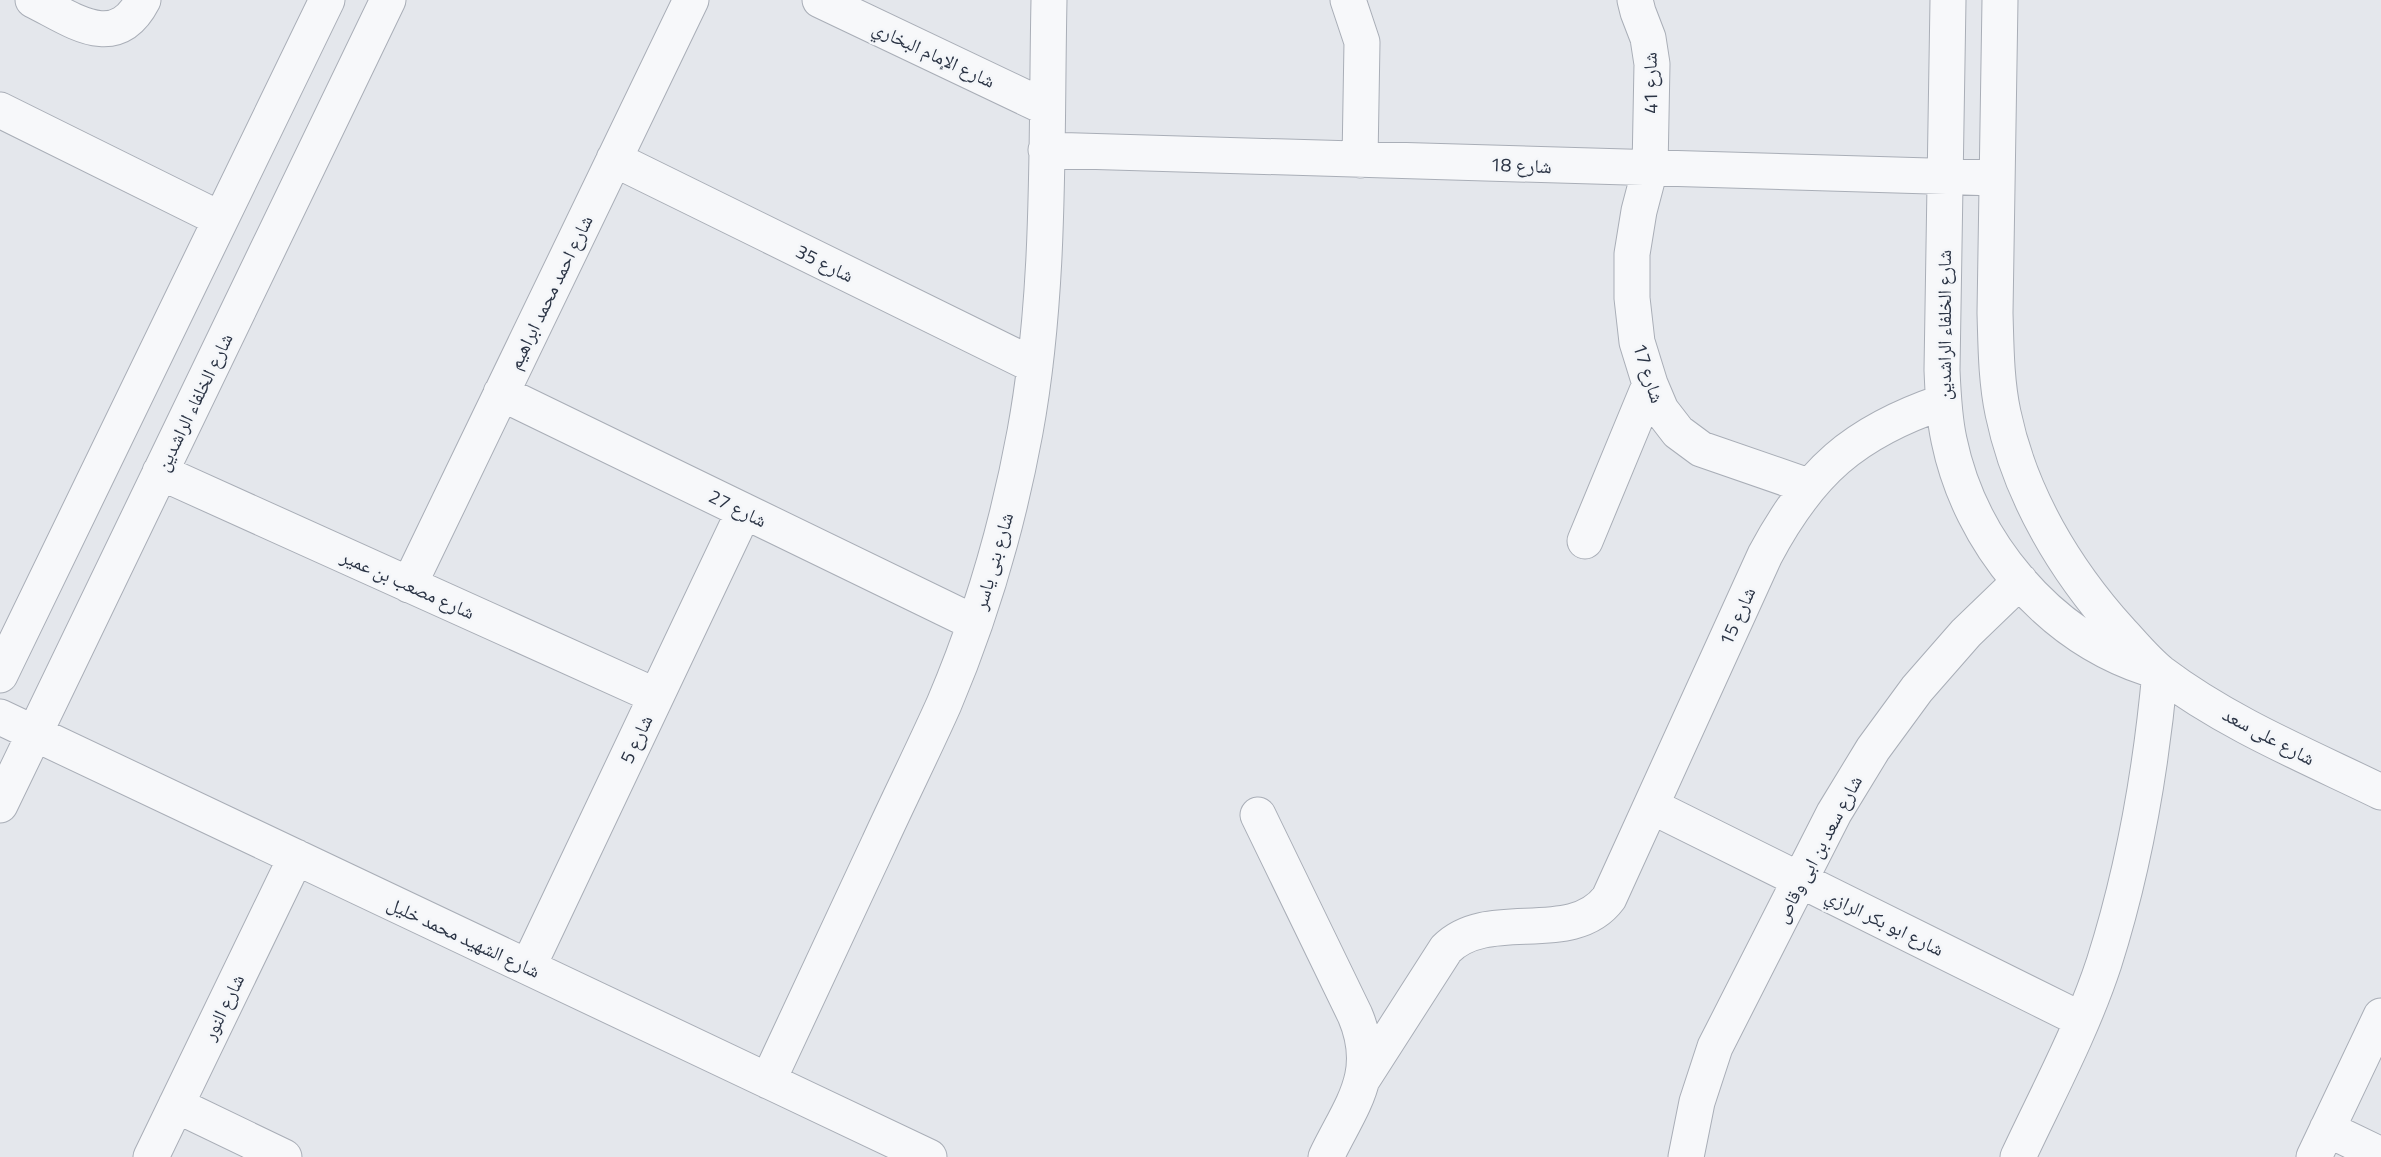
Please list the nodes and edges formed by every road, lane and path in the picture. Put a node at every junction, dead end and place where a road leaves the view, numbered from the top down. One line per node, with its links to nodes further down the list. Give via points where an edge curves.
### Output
1 (33, 0): 2 (street, via 102,30 127,22)
2 (143, 0)
3 (327, 0): 20 (street)
4 (388, 0): 25 (street, شارع الخلفاء الراشدين)
5 (820, 0): 12 (street, شارع الإمام البخاري)
6 (1049, 0): 12 (street, شارع بنى ياسر)
7 (1348, 0): 16 (street, via 1362,41)
8 (1635, 0): 17 (street, شارع 41, via 1651,51)
9 (1948, 0): 18 (street, شارع الخلفاء الراشدين)
10 (2000, 0): 19 (street)
11 (686, 2): 15 (street, شارع احمد محمد ابراهيم)
12 (1047, 108): 14 (street, شارع بنى ياسر)
13 (0, 110): 20 (street)
14 (1046, 150): 16 (street, شارع 18); 21 (street, شارع بنى ياسر, via 1045,243)
15 (614, 159): 21 (street, شارع 35); 23 (street, شارع احمد محمد ابراهيم)
16 (1360, 160): 17 (street, شارع 18)
17 (1650, 169): 18 (street, شارع 18); 22 (street, شارع 17, via 1632,254 1637,342)
18 (1945, 176): 19 (street, شارع 18); 24 (street, شارع الخلفاء الراشدين)
19 (1997, 178): 33 (street, via 1996,363 2002,412 2016,461 2035,507 2082,584)
20 (220, 219): 32 (street)
21 (1035, 366): 31 (street, شارع بنى ياسر, via 1011,496)
22 (1650, 384): 26 (street, شارع 17, via 1661,410 1678,432 1702,449); 28 (street)
23 (502, 393): 27 (street, شارع 27); 30 (street, شارع احمد محمد ابراهيم)
24 (1943, 402): 26 (street, شارع 15, via 1869,433 1836,457); 29 (street, شارع الخلفاء الراشدين, via 1950,441 1976,515)
25 (160, 472): 30 (street, شارع مصعب بن عمير); 36 (street, شارع الخلفاء الراشدين)
26 (1808, 486): 39 (street, شارع 15, via 1765,555)
27 (744, 511): 31 (street, شارع 27); 34 (street, شارع 5)
28 (1585, 541)
29 (2020, 581): 33 (street, شارع الخلفاء الراشدين, via 2069,628 2099,647); 42 (street, شارع سعد بن ابى وقاص, via 1917,689 1833,813)
30 (409, 585): 34 (street, شارع مصعب بن عمير)
31 (975, 623): 47 (street, شارع بنى ياسر, via 943,704)
32 (3, 660)
33 (2160, 672): 37 (street, شارع على سعد, via 2240,723); 45 (street, via 2134,849 2104,964)
34 (656, 696): 43 (street, شارع 5)
35 (0, 717): 36 (street, شارع الشهيد محمد خليل)
36 (34, 734): 38 (street, شارع الخلفاء الراشدين); 41 (street, شارع الشهيد محمد خليل)
37 (2381, 792)
38 (0, 805)
39 (1651, 806): 42 (street, شارع ابو بكر الرازي); 46 (street, شارع 15, via 1602,908 1582,920 1477,931 1454,941)
40 (1258, 815): 46 (street, via 1361,1030 1366,1047)
41 (296, 857): 43 (street, شارع الشهيد محمد خليل); 48 (street, شارع النور)
42 (1800, 880): 45 (street, شارع ابو بكر الرازي); 55 (street, شارع سعد بن ابى وقاص, via 1716,1047 1697,1102)
43 (528, 967): 47 (street, شارع الشهيد محمد خليل)
44 (2381, 1016): 49 (street)
45 (2082, 1020): 56 (street)
46 (1362, 1080): 54 (street)
47 (768, 1081): 50 (street, شارع الشهيد محمد خليل)
48 (176, 1105): 52 (street, شارع النور); 53 (street)
49 (2320, 1143): 51 (street)
50 (910, 1153)
51 (2381, 1155)
52 (151, 1157)
53 (284, 1157)
54 (1325, 1157)
55 (1686, 1157)
56 (2018, 1157)

